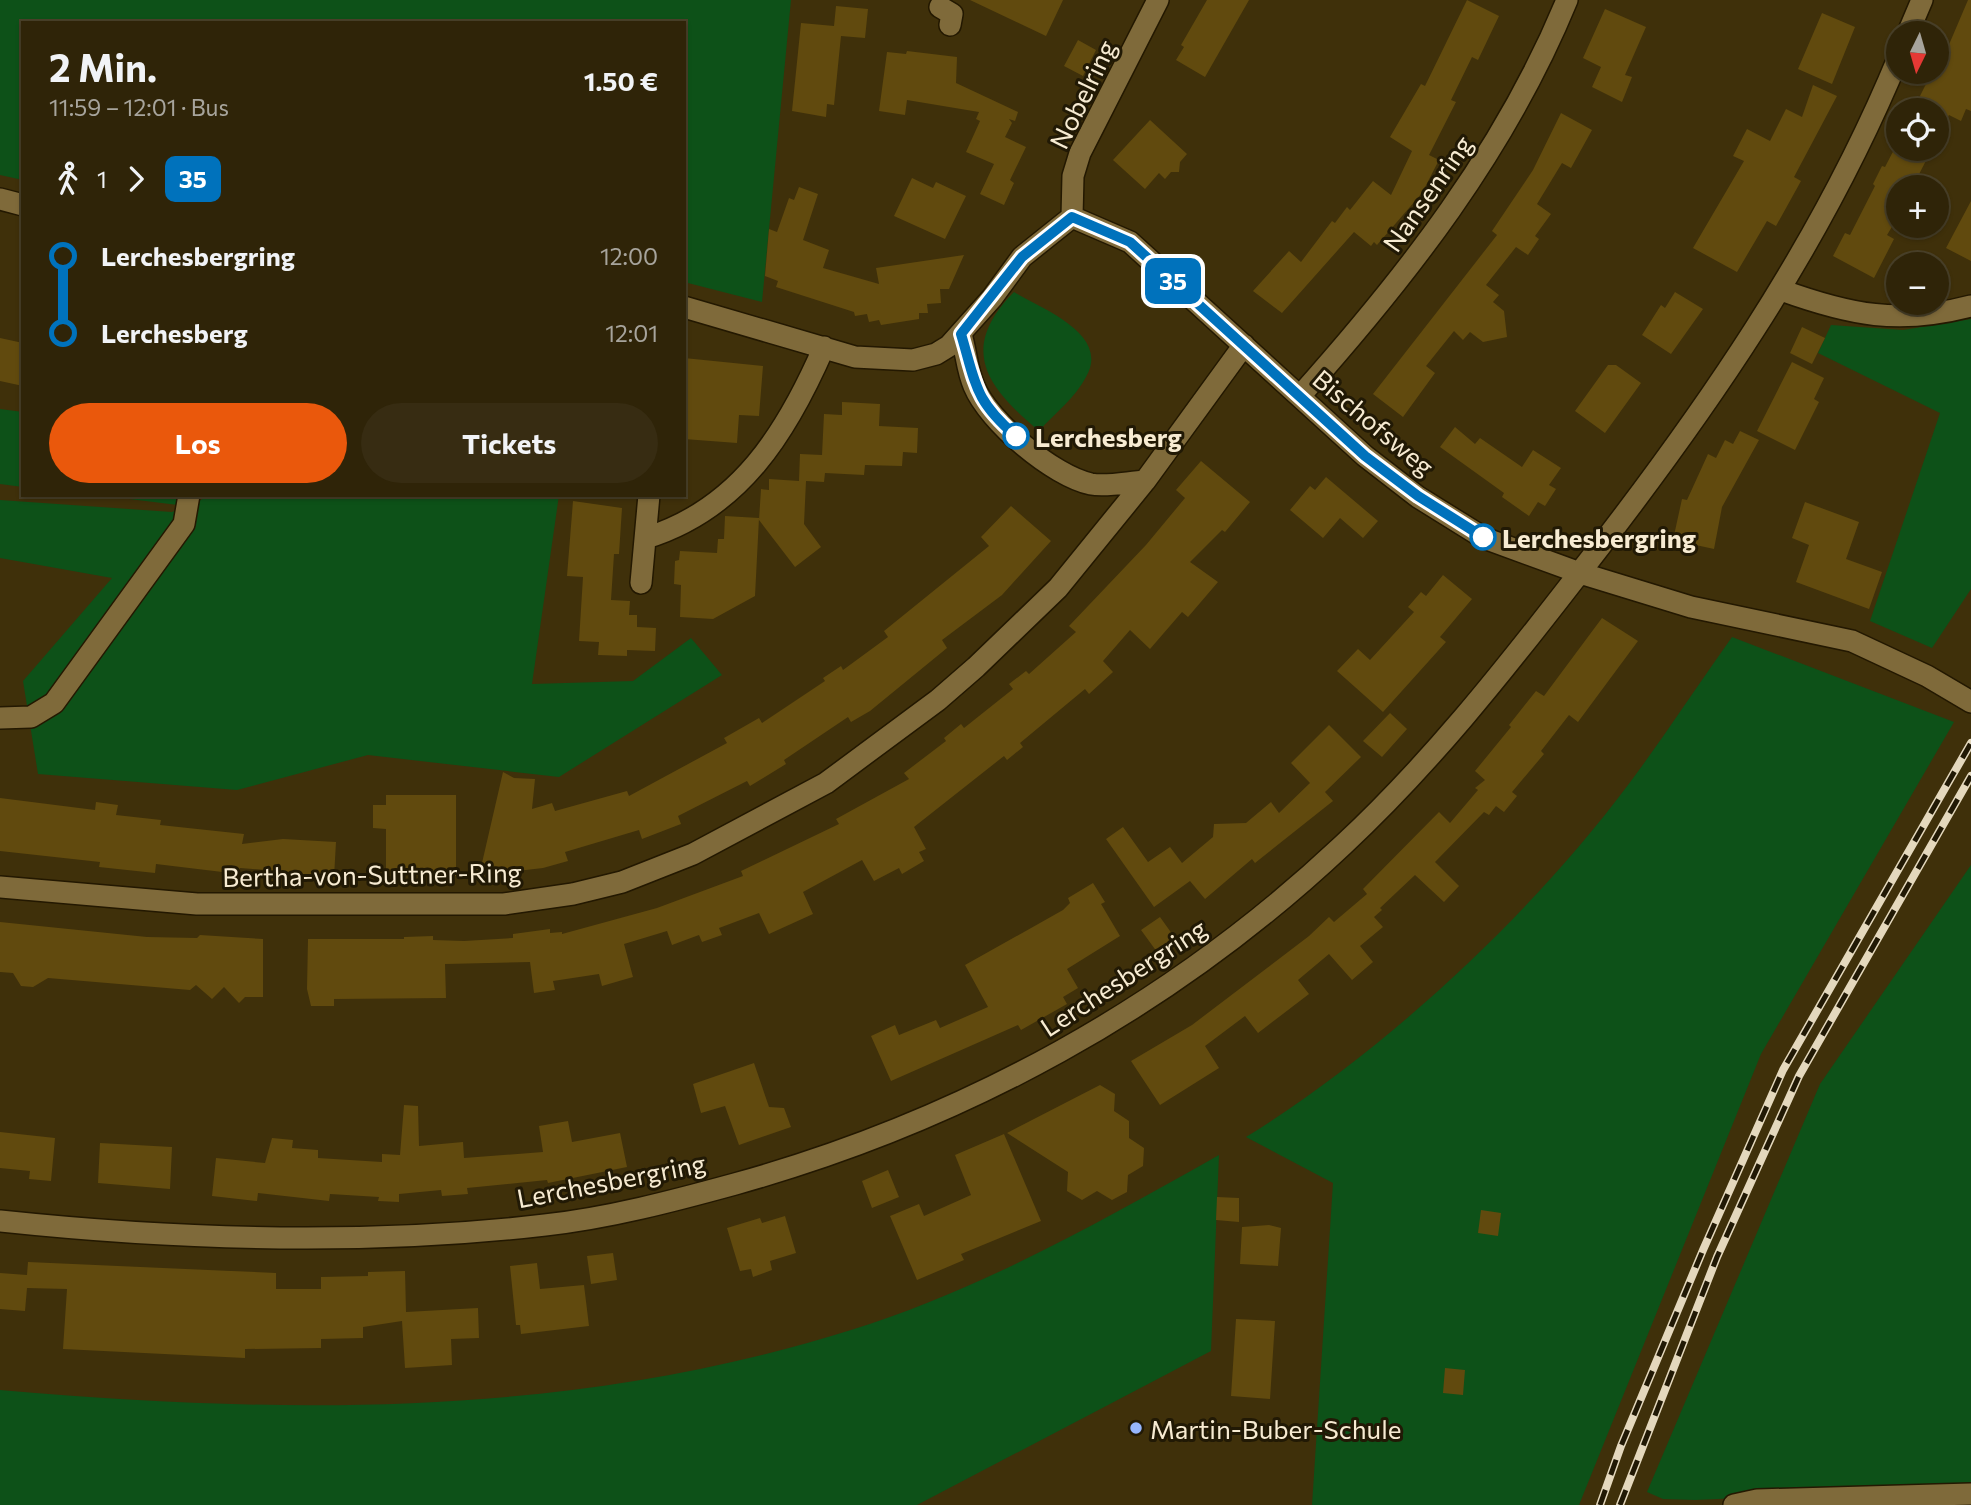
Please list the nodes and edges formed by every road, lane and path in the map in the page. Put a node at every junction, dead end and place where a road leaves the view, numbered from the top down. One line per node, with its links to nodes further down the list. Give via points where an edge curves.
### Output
1 (1158, 0): 8 (street, Nobelring, via 1080,153 1073,176)
2 (1567, 0): 15 (street, Nansenring, via 1504,132 1459,200 1379,307)
3 (1922, 0): 4 (street)
4 (1913, 21)
5 (1886, 83): 9 (street, Lerchesbergring)
6 (0, 199): 7 (street)
7 (21, 204)
8 (1072, 217): 12 (street, via 1022,257); 13 (street, Bischofsweg, via 1130,242)
9 (1781, 290): 10 (street, via 1832,309 1880,316 1932,316); 20 (street, Lerchesbergring, via 1655,478)
10 (1971, 306)
11 (686, 308): 14 (street)
12 (961, 334): 14 (street, via 936,354 913,360 855,357); 16 (street, via 975,387 987,409 1052,467 1094,485)
13 (1244, 345): 15 (street, Bischofsweg); 16 (street, Bertha-von-Suttner-Ring)
14 (824, 346): 19 (street, via 789,419 760,460 734,488 670,531)
15 (1300, 396): 20 (street, Bischofsweg, via 1365,456 1483,538)
16 (1145, 481): 24 (street, Bertha-von-Suttner-Ring, via 1058,588 938,700 826,783 693,854 622,881 504,904 454,905 197,904)
17 (189, 497): 23 (street, via 184,524 54,703 31,717)
18 (649, 497): 19 (street)
19 (646, 538): 21 (street)
20 (1580, 573): 22 (street, Bischofsweg, via 1692,607 1852,642); 25 (street, Lerchesbergring, via 1422,766 1344,845 1260,919 1170,986 1087,1038 981,1094 869,1143 696,1195 547,1225 396,1238 65,1228)
21 (641, 583)
22 (1971, 702)
23 (0, 718)
24 (0, 887)
25 (0, 1221)
26 (1971, 1494): 27 (street, via 1757,1500)
27 (1734, 1505)

